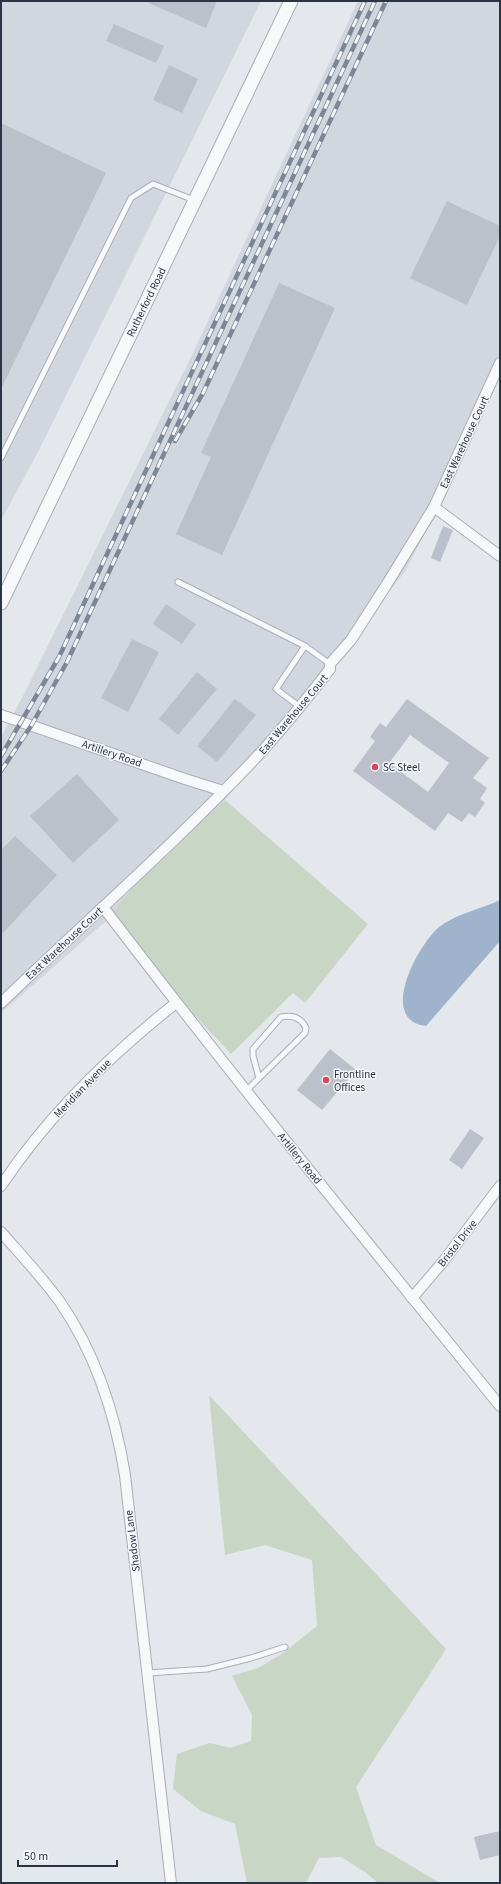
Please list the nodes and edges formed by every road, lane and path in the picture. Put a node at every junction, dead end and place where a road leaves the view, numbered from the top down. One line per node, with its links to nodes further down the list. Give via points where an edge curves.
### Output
1 (291, 1): 2 (street, Rutherford Road)
2 (195, 200): 4 (lane, via 153,184 132,198); 8 (street, Rutherford Road)
3 (500, 363): 5 (street, East Warehouse Court)
4 (1, 458)
5 (434, 507): 6 (street); 10 (street, East Warehouse Court, via 355,634)
6 (500, 556)
7 (178, 582): 9 (lane)
8 (1, 603)
9 (305, 646): 10 (lane); 11 (lane, via 276,689)
10 (330, 664): 11 (street, East Warehouse Court, via 330,669)
11 (300, 707): 13 (street, East Warehouse Court)
12 (1, 715): 13 (street, Artillery Road, via 185,780)
13 (224, 791): 14 (street, East Warehouse Court)
14 (103, 907): 15 (street, East Warehouse Court); 16 (street, Artillery Road)
15 (1, 1003)
16 (176, 1003): 18 (street, Artillery Road); 19 (street, Meridian Avenue, via 116,1052 61,1108 19,1159)
17 (259, 1078): 17 (lane, via 305,1032 304,1023 299,1019 291,1016 280,1018 253,1049); 18 (lane)
18 (246, 1091): 22 (street, Artillery Road)
19 (1, 1186)
20 (500, 1186): 22 (street, Bristol Drive)
21 (1, 1232): 25 (street, Shadow Lane, via 42,1278 60,1303 86,1347 113,1415 120,1447)
22 (412, 1298): 23 (street, Artillery Road)
23 (500, 1406)
24 (285, 1647): 25 (lane, via 207,1669)
25 (148, 1673): 26 (street, Shadow Lane)
26 (171, 1883)

